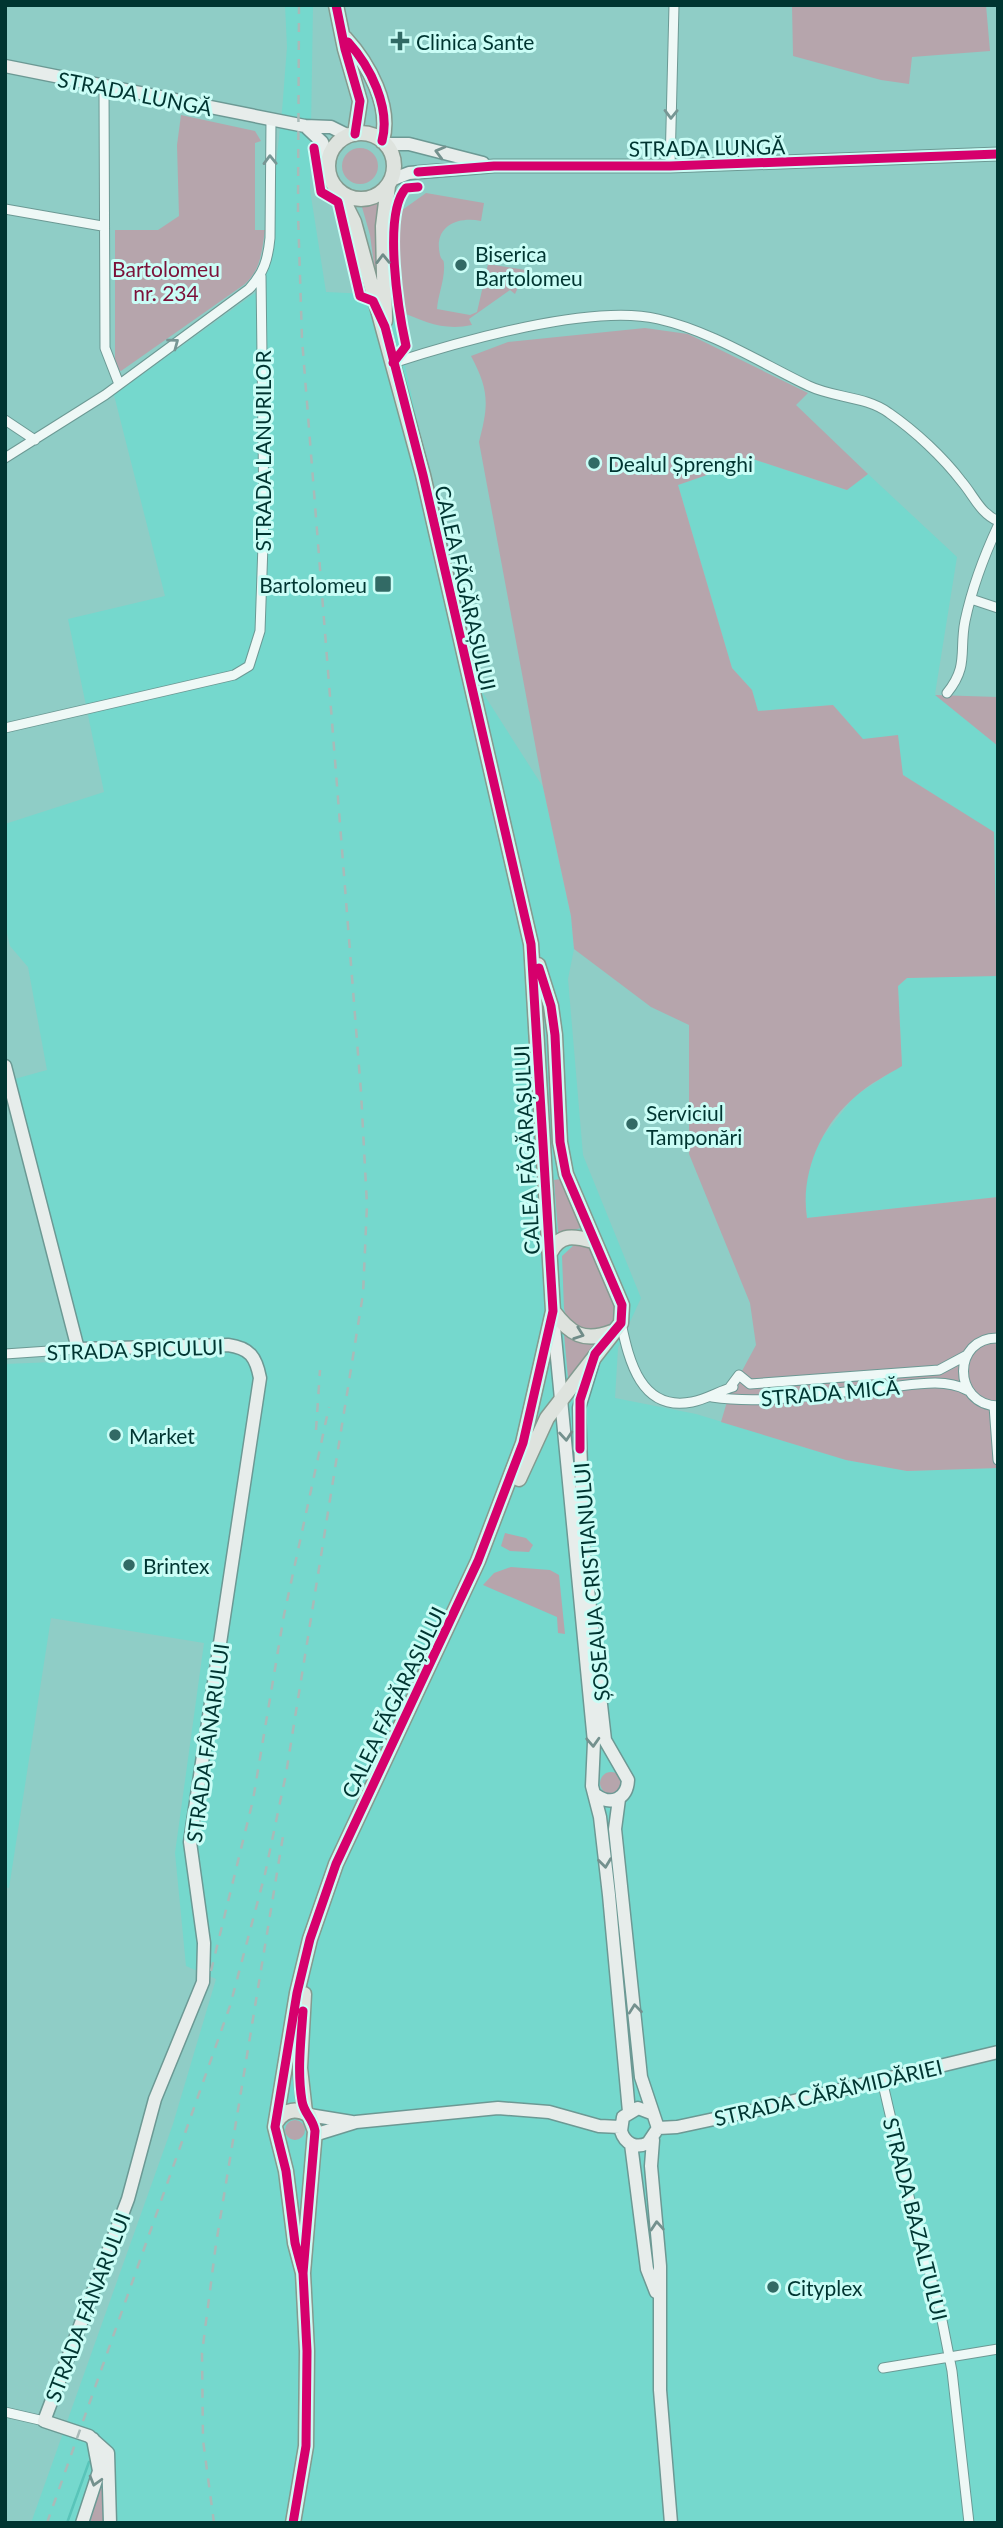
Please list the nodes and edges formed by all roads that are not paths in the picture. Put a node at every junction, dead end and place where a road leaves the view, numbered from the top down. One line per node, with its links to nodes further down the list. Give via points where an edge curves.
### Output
1 (336, 5): 3 (main road)
2 (674, 5): 13 (street, one-way to 13)
3 (345, 38): 8 (main road, via 360,101); 9 (main road, via 368,70 380,98)
4 (5, 66): 5 (street, STRADA LUNGĂ)
5 (104, 87): 6 (street, STRADA LUNGĂ); 17 (street)
6 (271, 120): 7 (street, STRADA LUNGĂ); 18 (street, STRADA LANURILOR, one-way to 6, via 270,238)
7 (305, 126): 8 (street, STRADA LUNGĂ); 11 (street, via 323,142)
8 (352, 135): 9 (main road, via 369,134); 11 (main road, via 337,144)
9 (384, 142): 12 (street, STRADA LUNGĂ, one-way to 9); 14 (main road, via 393,157)
10 (998, 154): 13 (street, STRADA LUNGĂ)
11 (329, 162): 15 (main road)
12 (494, 166): 13 (street, STRADA LUNGĂ); 14 (street, STRADA LUNGĂ, via 409,173)
13 (670, 166)
14 (389, 183): 15 (main road, via 368,199 351,198); 19 (main road, CALEA FĂGĂRAȘULUI, one-way to 14, via 383,239)
15 (338, 190): 19 (main road, CALEA FĂGĂRAȘULUI, via 354,222 373,301)
16 (5, 209): 17 (street)
17 (102, 226): 21 (street, via 104,348)
18 (261, 276): 21 (street, one-way to 18); 30 (street, STRADA LANURILOR, via 264,515 260,632 249,666 234,676)
19 (385, 327): 20 (main road, CALEA FĂGĂRAȘULUI)
20 (393, 363): 25 (street, via 576,318 655,318 717,341 824,393 890,413 962,481 985,514); 31 (main road, CALEA FĂGĂRAȘULUI)
21 (119, 384): 23 (street)
22 (5, 420): 23 (street)
23 (34, 440): 24 (street)
24 (5, 458)
25 (998, 521)
26 (998, 526): 27 (street)
27 (971, 599): 28 (street); 29 (street, via 961,672)
28 (998, 608)
29 (947, 693)
30 (5, 728)
31 (531, 944): 33 (main road, via 552,1016 562,1157); 34 (main road, CALEA FĂGĂRAȘULUI)
32 (5, 1066): 38 (street)
33 (593, 1241): 34 (main road, via 567,1237 555,1243); 36 (main road, via 622,1305)
34 (550, 1253): 35 (main road, CALEA FĂGĂRAȘULUI)
35 (552, 1311): 36 (main road, one-way to 36, via 576,1336 594,1338); 46 (street, ȘOSEAUA CRISTIANULUI); 50 (main road, CALEA FĂGĂRAȘULUI, via 523,1443)
36 (617, 1327): 40 (main road, CALEA FĂGĂRAȘULUI); 47 (street, via 637,1377 655,1396 680,1404)
37 (998, 1338): 41 (street, STRADA MICĂ, via 982,1341)
38 (78, 1349): 39 (street, STRADA SPICULUI); 42 (street, STRADA SPICULUI, via 228,1345 246,1349)
39 (5, 1354)
40 (595, 1354): 46 (main road, CALEA FĂGĂRAȘULUI); 51 (street, ȘOSEAUA CRISTIANULUI, via 579,1408 584,1554 605,1740)
41 (967, 1355): 43 (street, STRADA MICĂ, via 939,1370); 45 (street, via 962,1368)
42 (257, 1364): 74 (street, STRADA FÂNARULUI, via 260,1378 241,1515 190,1842 204,1943 203,1982 155,2099 128,2199)
43 (750, 1384): 44 (street, STRADA MICĂ); 44 (street, STRADA MICĂ, via 739,1375)
44 (730, 1387): 47 (street, STRADA MICĂ)
45 (967, 1390): 47 (street, STRADA MICĂ, via 929,1384 772,1398); 48 (street, STRADA MICĂ, via 974,1398)
46 (562, 1396): 50 (main road, CALEA FĂGĂRAȘULUI, via 489,1548); 52 (street, ȘOSEAUA CRISTIANULUI, one-way to 52, via 594,1742)
47 (712, 1397)
48 (996, 1406): 49 (street)
49 (998, 1460)
50 (478, 1561): 55 (main road, CALEA FĂGĂRAȘULUI, via 336,1864)
51 (620, 1767): 52 (street, via 605,1765); 54 (street, ȘOSEAUA CRISTIANULUI, via 628,1780)
52 (593, 1775): 53 (street, ȘOSEAUA CRISTIANULUI)
53 (596, 1795): 54 (street, via 607,1801); 58 (street, ȘOSEAUA CRISTIANULUI, one-way to 58)
54 (619, 1799): 60 (street, ȘOSEAUA CRISTIANULUI, one-way to 54, via 640,2077 615,1829)
55 (304, 1969): 59 (main road, CALEA FĂGĂRAȘULUI, via 300,2068); 61 (main road, CALEA FĂGĂRAȘULUI)
56 (998, 2052): 57 (street, STRADA CĂRĂMIDĂRIEI)
57 (882, 2080): 64 (street, STRADA CĂRĂMIDĂRIEI); 71 (street, STRADA BAZALTULUI)
58 (629, 2112): 60 (street, via 638,2108); 63 (street)
59 (307, 2113): 61 (main road, via 292,2110); 62 (street); 66 (main road, CALEA FĂGĂRAȘULUI, via 313,2122)
60 (651, 2113): 64 (street)
61 (276, 2121): 65 (main road, CALEA FĂGĂRAȘULUI)
62 (356, 2122): 63 (street, via 520,2108); 66 (street)
63 (620, 2127): 67 (street)
64 (655, 2134): 67 (street, via 643,2146); 69 (street, one-way to 64, via 660,2266 651,2166)
65 (279, 2144): 66 (main road); 68 (main road, CALEA FĂGĂRAȘULUI)
66 (305, 2144): 68 (main road, CALEA FĂGĂRAȘULUI)
67 (631, 2144): 69 (street, via 647,2269)
68 (303, 2273): 78 (main road, CALEA FĂGĂRAȘULUI, via 306,2446)
69 (657, 2294): 79 (street)
70 (998, 2349): 71 (street)
71 (950, 2358): 72 (street); 80 (street, STRADA BAZALTULUI)
72 (883, 2368)
73 (5, 2412): 74 (street)
74 (44, 2421): 75 (street, STRADA FÂNARULUI)
75 (93, 2438): 76 (street, one-way to 76, via 99,2471); 77 (street, via 108,2453)
76 (82, 2523)
77 (110, 2523)
78 (293, 2523)
79 (671, 2523)
80 (969, 2523)

